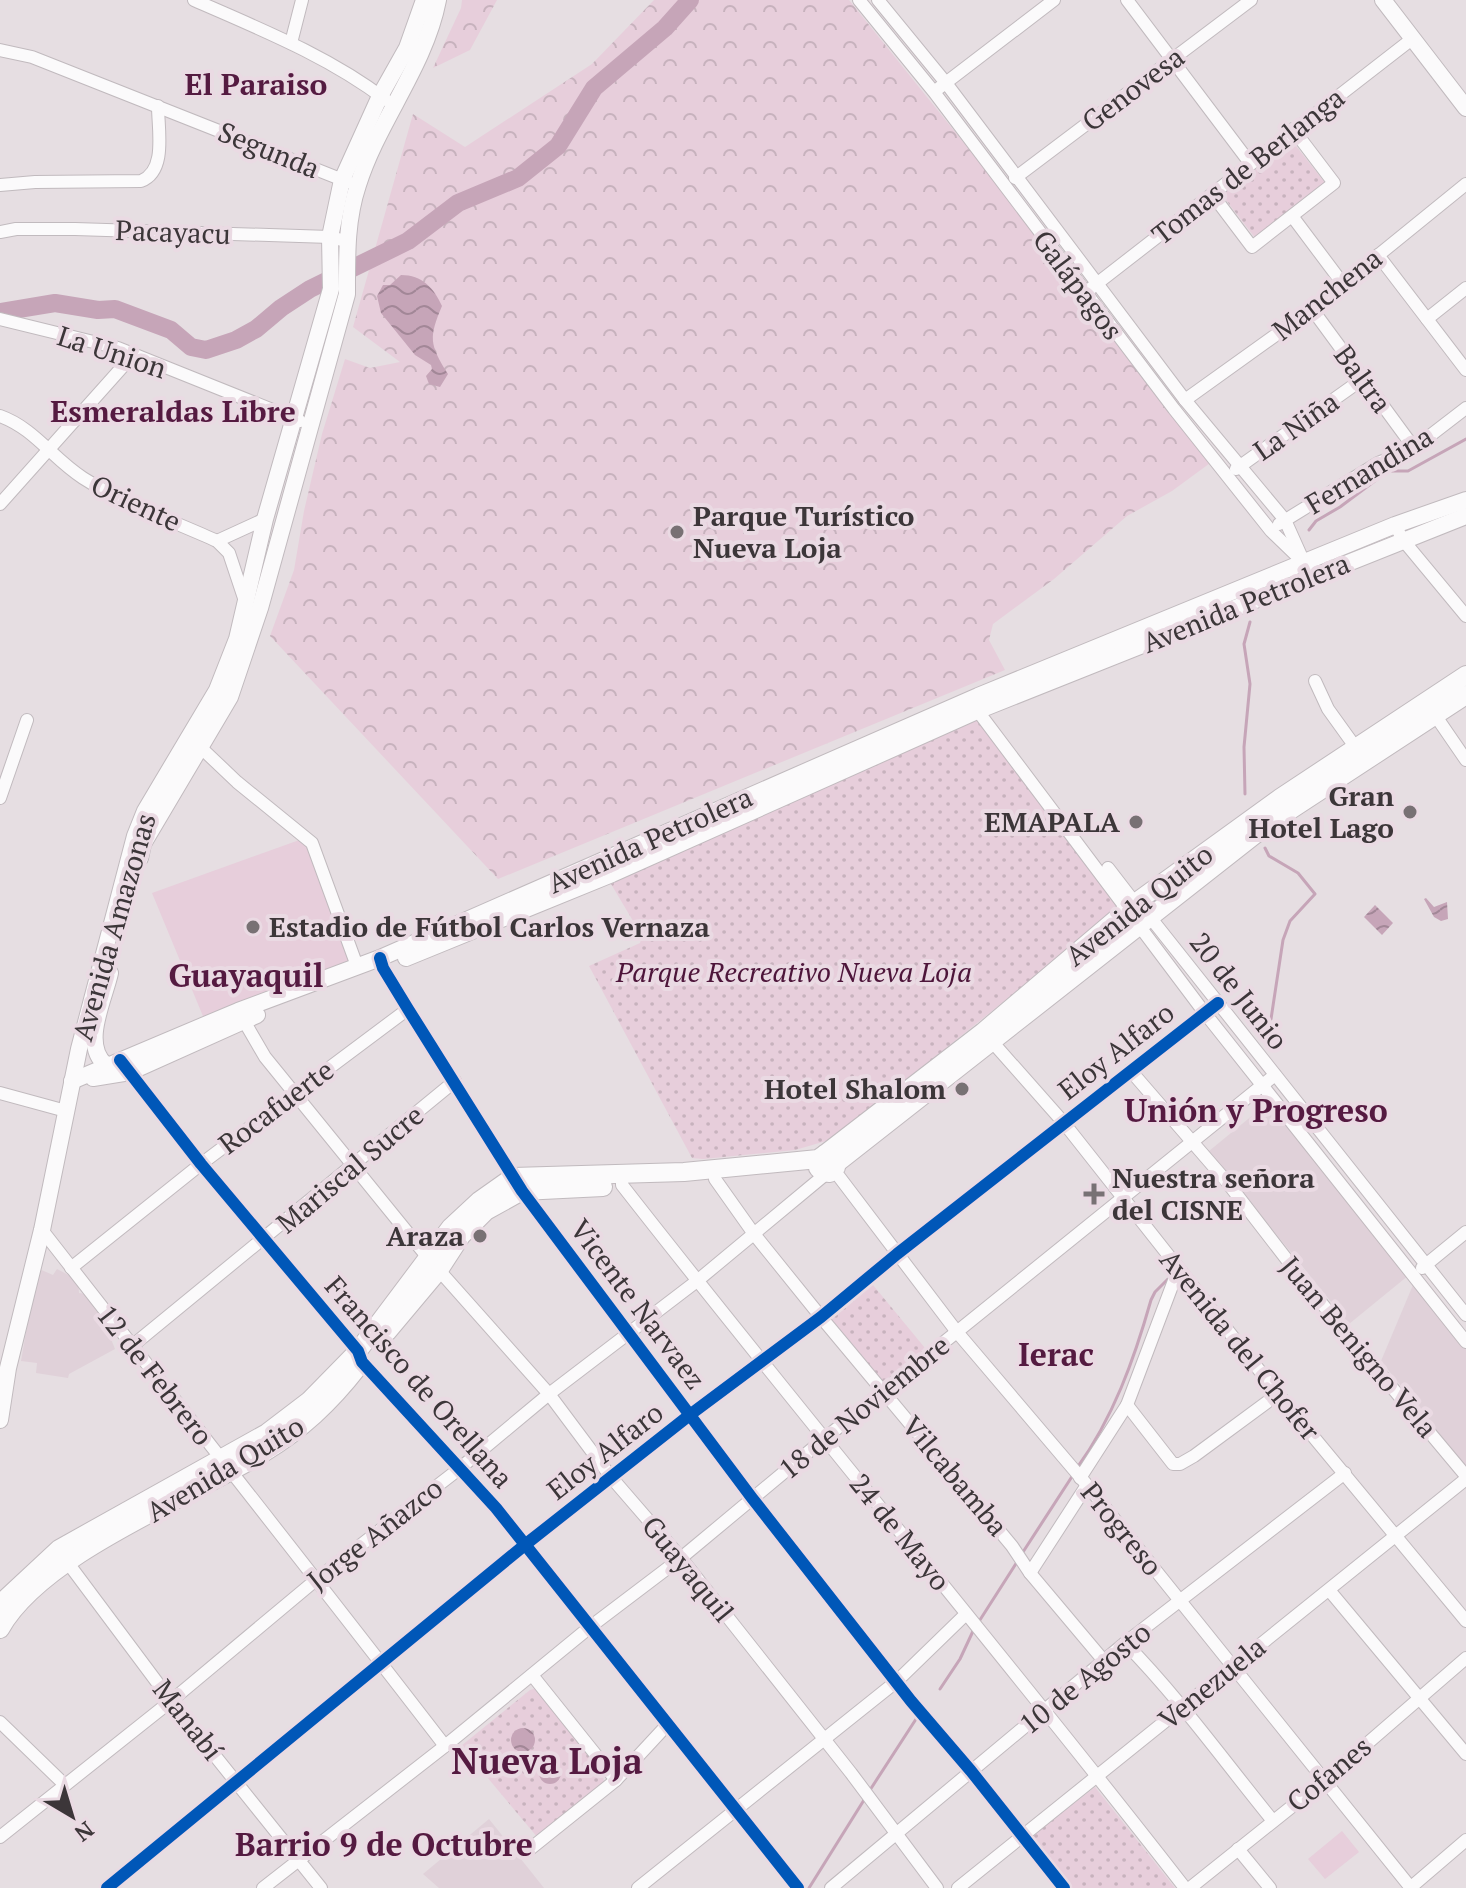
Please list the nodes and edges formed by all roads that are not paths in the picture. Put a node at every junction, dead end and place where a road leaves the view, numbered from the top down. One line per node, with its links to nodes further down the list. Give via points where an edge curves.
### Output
1 (194, 0): 13 (street)
2 (302, 0): 13 (street)
3 (424, 0): 18 (main road, Avenida Amazonas)
4 (438, 0): 18 (main road, Avenida Amazonas, via 421,53)
5 (859, 0): 17 (street, Galápagos)
6 (878, 0): 16 (street, Galápagos)
7 (1054, 0): 11 (street)
8 (1127, 0): 15 (street)
9 (1251, 0): 15 (street, Genovesa)
10 (1383, 0): 12 (main road)
11 (1037, 5): 16 (street)
12 (1412, 39): 20 (main road); 21 (street, Tomas de Berlanga)
13 (291, 43): 18 (street)
14 (0, 50): 19 (street, Segunda, via 32,57)
15 (1172, 60): 22 (street); 23 (street, Genovesa)
16 (946, 83): 17 (street); 23 (street, Galápagos)
17 (934, 92): 36 (street, Galápagos)
18 (387, 101): 24 (main road, Avenida Amazonas)
19 (158, 106): 24 (street, Segunda); 26 (street, via 158,159 150,178)
20 (1466, 108)
21 (1293, 129): 22 (street, Tomas de Berlanga); 28 (street, via 1334,183)
22 (1250, 163): 27 (street, Tomas de Berlanga)
23 (1015, 178): 33 (street, Galápagos)
24 (350, 182): 30 (main road, Avenida Amazonas)
25 (1466, 184): 31 (street, Manchena)
26 (0, 185)
27 (1212, 194): 28 (street, via 1252,247); 33 (street, Tomas de Berlanga)
28 (1292, 216): 32 (street)
29 (0, 232): 30 (street, Pacayacu, via 75,229)
30 (338, 245): 35 (main road, Avenida Amazonas)
31 (1378, 255): 32 (street, Manchena); 39 (street)
32 (1343, 284): 37 (street, Manchena)
33 (1096, 285): 36 (street, Tomas de Berlanga); 43 (street, Galápagos)
34 (1466, 288): 39 (street)
35 (339, 292): 46 (main road, Avenida Amazonas); 47 (main road, Avenida Amazonas)
36 (1084, 294): 51 (street, Galápagos)
37 (1312, 309): 42 (street, Baltra); 43 (street, Manchena)
38 (0, 319): 40 (street, La Union)
39 (1427, 319): 41 (street)
40 (133, 355): 46 (street, La Union); 48 (street)
41 (1466, 370)
42 (1364, 378): 49 (street, Baltra); 50 (street, La Niña)
43 (1185, 400): 50 (street, Galápagos)
44 (1466, 408): 49 (street, Fernandina)
45 (0, 416): 48 (street, Oriente, via 18,423)
46 (293, 418): 47 (street, La Union); 55 (main road, Avenida Amazonas)
47 (311, 425): 69 (main road, Avenida Amazonas, via 230,697)
48 (48, 448): 53 (street); 59 (street, Oriente, via 95,485)
49 (1414, 448): 56 (street, Fernandina, via 1378,463)
50 (1241, 466): 51 (street, La Niña); 56 (street, Galápagos)
51 (1228, 473): 57 (street, Galápagos)
52 (1466, 500): 58 (main road, Avenida Petrolera)
53 (0, 504)
54 (1466, 516): 58 (main road, Avenida Petrolera)
55 (265, 519): 59 (street); 61 (main road, Avenida Amazonas)
56 (1285, 520): 57 (street, Fernandina); 60 (street, Galápagos)
57 (1271, 531): 60 (street, Galápagos)
58 (1399, 533): 60 (main road, Avenida Petrolera); 62 (street)
59 (217, 541): 61 (street, via 229,553)
60 (1308, 570): 66 (main road, Avenida Petrolera)
61 (246, 606): 69 (main road, Avenida Amazonas)
62 (1466, 616)
63 (1466, 675): 67 (highway, Avenida Quito)
64 (1315, 681): 70 (street)
65 (1466, 695): 67 (highway, Avenida Quito)
66 (977, 704): 73 (street, 20 de Junio); 75 (main road, Avenida Petrolera, via 612,874)
67 (1431, 709): 70 (highway, Avenida Quito); 71 (street); 74 (highway, Avenida Quito)
68 (27, 720): 72 (street)
69 (195, 742): 76 (street, via 312,843); 82 (main road, Avenida Amazonas, via 143,844 95,1035 95,1052); 85 (main road, Avenida Amazonas, via 145,811 135,836)
70 (1356, 748): 73 (highway, Avenida Quito)
71 (1466, 760)
72 (0, 798)
73 (1132, 906): 74 (street, 20 de Junio); 81 (highway, Avenida Quito)
74 (1145, 920): 77 (street, 20 de Junio); 79 (street, 20 de Junio); 81 (highway, Avenida Quito)
75 (382, 963): 76 (main road, Avenida Petrolera); 78 (street, Vicente Narvaez); 80 (main road, Avenida Petrolera)
76 (357, 966): 80 (main road, Avenida Petrolera)
77 (1218, 1003): 79 (street, Eloy Alfaro); 84 (street, 20 de Junio)
78 (408, 1009): 86 (street, Vicente Narvaez); 88 (street, Rocafuerte)
79 (1204, 1012): 83 (street, Eloy Alfaro); 87 (street, 20 de Junio)
80 (241, 1016): 82 (main road, Avenida Petrolera); 88 (street, Guayaquil, via 265,1057)
81 (987, 1037): 91 (street, Avenida del Chofer); 95 (highway, Avenida Quito)
82 (119, 1066): 85 (main road, Avenida Petrolera); 85 (main road, Avenida Petrolera); 93 (street, Francisco de Orellana)
83 (1130, 1070): 91 (street, Eloy Alfaro); 92 (street, Juan Benigno Vela)
84 (1275, 1075): 87 (street, 18 de Noviembre); 106 (street, 20 de Junio)
85 (72, 1081): 90 (main road, Avenida Amazonas)
86 (455, 1081): 94 (street, Mariscal Sucre); 98 (street, Vicente Narvaez)
87 (1261, 1085): 92 (street, 18 de Noviembre); 109 (street, 20 de Junio)
88 (295, 1092): 93 (street, Rocafuerte); 94 (street, Guayaquil)
89 (0, 1093): 90 (street)
90 (66, 1111): 100 (main road, Avenida Amazonas)
91 (1064, 1123): 99 (street, Avenida del Chofer); 104 (street, Eloy Alfaro)
92 (1192, 1142): 99 (street, 18 de Noviembre); 130 (street, Juan Benigno Vela)
93 (201, 1164): 103 (street, Francisco de Orellana); 107 (street, Rocafuerte)
94 (355, 1165): 103 (street, Mariscal Sucre); 105 (street, Guayaquil)
95 (826, 1165): 96 (highway); 97 (highway); 102 (street, Jorge Añazco); 104 (street, Progreso)
96 (715, 1179): 97 (highway); 102 (street, Vilcabamba)
97 (622, 1180): 98 (highway); 110 (street, 24 de Mayo)
98 (518, 1184): 105 (highway, Avenida Quito, via 479,1201 451,1227); 114 (street, Vicente Narvaez)
99 (1123, 1198): 108 (street, Avenida del Chofer); 113 (street, 18 de Noviembre)
100 (42, 1230): 107 (street, 12 de Febrero); 124 (main road, Avenida Amazonas)
101 (1466, 1232): 106 (street)
102 (754, 1234): 110 (street, Jorge Añazco); 112 (street, Vilcabamba)
103 (266, 1238): 116 (street, Mariscal Sucre); 117 (street, Francisco de Orellana)
104 (897, 1254): 112 (street, Eloy Alfaro); 113 (street, Progreso)
105 (434, 1264): 117 (highway, Avenida Quito); 120 (street, Guayaquil)
106 (1426, 1265): 109 (street); 111 (street, 20 de Junio)
107 (71, 1268): 116 (street, 12 de Febrero)
108 (1178, 1270): 121 (street, Avenida del Chofer); 122 (street)
109 (1412, 1275): 115 (street, 20 de Junio)
110 (697, 1281): 114 (street, Jorge Añazco); 118 (street, 24 de Mayo)
111 (1466, 1315)
112 (821, 1317): 118 (street, Eloy Alfaro); 119 (street, Vilcabamba)
113 (957, 1332): 119 (street, 18 de Noviembre); 131 (street, Progreso)
114 (630, 1333): 120 (street, Jorge Añazco); 123 (street, Vicente Narvaez)
115 (1466, 1342)
116 (132, 1346): 126 (street, 12 de Febrero)
117 (360, 1356): 126 (highway, Avenida Quito); 127 (street, Francisco de Orellana)
118 (761, 1362): 123 (street, Eloy Alfaro); 125 (street, 24 de Mayo)
119 (884, 1391): 125 (street, 18 de Noviembre); 137 (street, Vilcabamba)
120 (549, 1394): 127 (street, Jorge Añazco); 129 (street, Guayaquil)
121 (1278, 1394): 122 (street, via 1180,1464 1173,1464); 128 (street, Avenida del Chofer)
122 (1127, 1405): 131 (street)
123 (691, 1414): 129 (street, Eloy Alfaro); 132 (street, Vicente Narvaez)
124 (0, 1420)
125 (824, 1439): 132 (street, 18 de Noviembre); 142 (street, 24 de Mayo)
126 (224, 1465): 135 (highway, Avenida Quito); 138 (street, 12 de Febrero)
127 (459, 1469): 134 (street, Francisco de Orellana); 138 (street, Jorge Añazco)
128 (1345, 1473): 133 (street, Avenida del Chofer); 140 (street, 10 de Agosto)
129 (611, 1477): 134 (street, Eloy Alfaro); 136 (street, Guayaquil)
130 (1466, 1477): 133 (street, Venezuela)
131 (1084, 1481): 137 (street); 140 (street, Progreso)
132 (752, 1498): 136 (street, 18 de Noviembre); 152 (street, Vicente Narvaez)
133 (1397, 1536): 139 (street, Venezuela); 143 (street, Avenida del Chofer)
134 (526, 1544): 144 (street, Francisco de Orellana); 149 (street, Eloy Alfaro)
135 (63, 1556): 141 (highway, Avenida Quito); 145 (highway, Avenida Quito); 154 (street, Manabí)
136 (681, 1558): 144 (street, 18 de Noviembre); 159 (street, Guayaquil)
137 (1030, 1573): 148 (street, Vilcabamba)
138 (317, 1579): 149 (street, 12 de Febrero); 154 (street, Jorge Añazco)
139 (1329, 1590): 150 (street, Venezuela); 153 (street)
140 (1181, 1602): 146 (street, 10 de Agosto); 150 (street, Progreso)
141 (0, 1604)
142 (966, 1614): 152 (street); 156 (street, 24 de Mayo)
143 (1466, 1621)
144 (590, 1627): 151 (street, 18 de Noviembre); 158 (street, Francisco de Orellana)
145 (0, 1629)
146 (1125, 1643): 148 (street, 10 de Agosto); 155 (street, via 1168,1686)
147 (1466, 1658): 153 (street, Cofanes)
148 (1104, 1661): 156 (street, 10 de Agosto)
149 (380, 1662): 160 (street, 12 de Febrero); 166 (street, Eloy Alfaro)
150 (1232, 1666): 155 (street, Venezuela); 165 (street, Progreso)
151 (532, 1675): 160 (street, 18 de Noviembre); 164 (street)
152 (897, 1681): 159 (street); 162 (street, Vicente Narvaez)
153 (1419, 1697): 161 (street); 165 (street, Cofanes)
154 (171, 1701): 166 (street, Manabí); 167 (street, Jorge Añazco)
155 (1181, 1707): 163 (street, Venezuela); 169 (street)
156 (1045, 1710): 162 (street, 10 de Agosto); 163 (street, 24 de Mayo)
157 (0, 1722): 167 (street)
158 (667, 1725): 164 (street); 168 (street, Francisco de Orellana)
159 (823, 1739): 168 (street); 170 (street, Guayaquil)
160 (445, 1746): 176 (street, 18 de Noviembre)
161 (1466, 1754)
162 (971, 1771): 170 (street, 10 de Agosto); 171 (street)
163 (1097, 1776): 171 (street, Venezuela); 186 (street, 24 de Mayo)
164 (616, 1780): 174 (street)
165 (1325, 1780): 169 (street, Cofanes); 188 (street, Progreso)
166 (235, 1781): 176 (street, Manabí); 179 (street, Eloy Alfaro)
167 (64, 1784): 172 (street, Jorge Añazco)
168 (734, 1809): 177 (street, Francisco de Orellana); 178 (street)
169 (1273, 1821): 175 (street, Cofanes)
170 (895, 1833): 182 (street, 10 de Agosto); 183 (street, Guayaquil)
171 (1022, 1835): 184 (street, Venezuela); 185 (street)
172 (0, 1837)
173 (1466, 1840): 188 (street)
174 (530, 1849)
175 (1238, 1849): 186 (street, Cofanes); 187 (street)
176 (299, 1860): 180 (street, 18 de Noviembre); 181 (street, Manabí)
177 (796, 1886)
178 (641, 1887)
179 (107, 1888)
180 (263, 1888)
181 (321, 1888)
182 (831, 1888)
183 (937, 1888)
184 (958, 1888)
185 (1064, 1888)
186 (1187, 1888)
187 (1270, 1888)
188 (1411, 1888)

